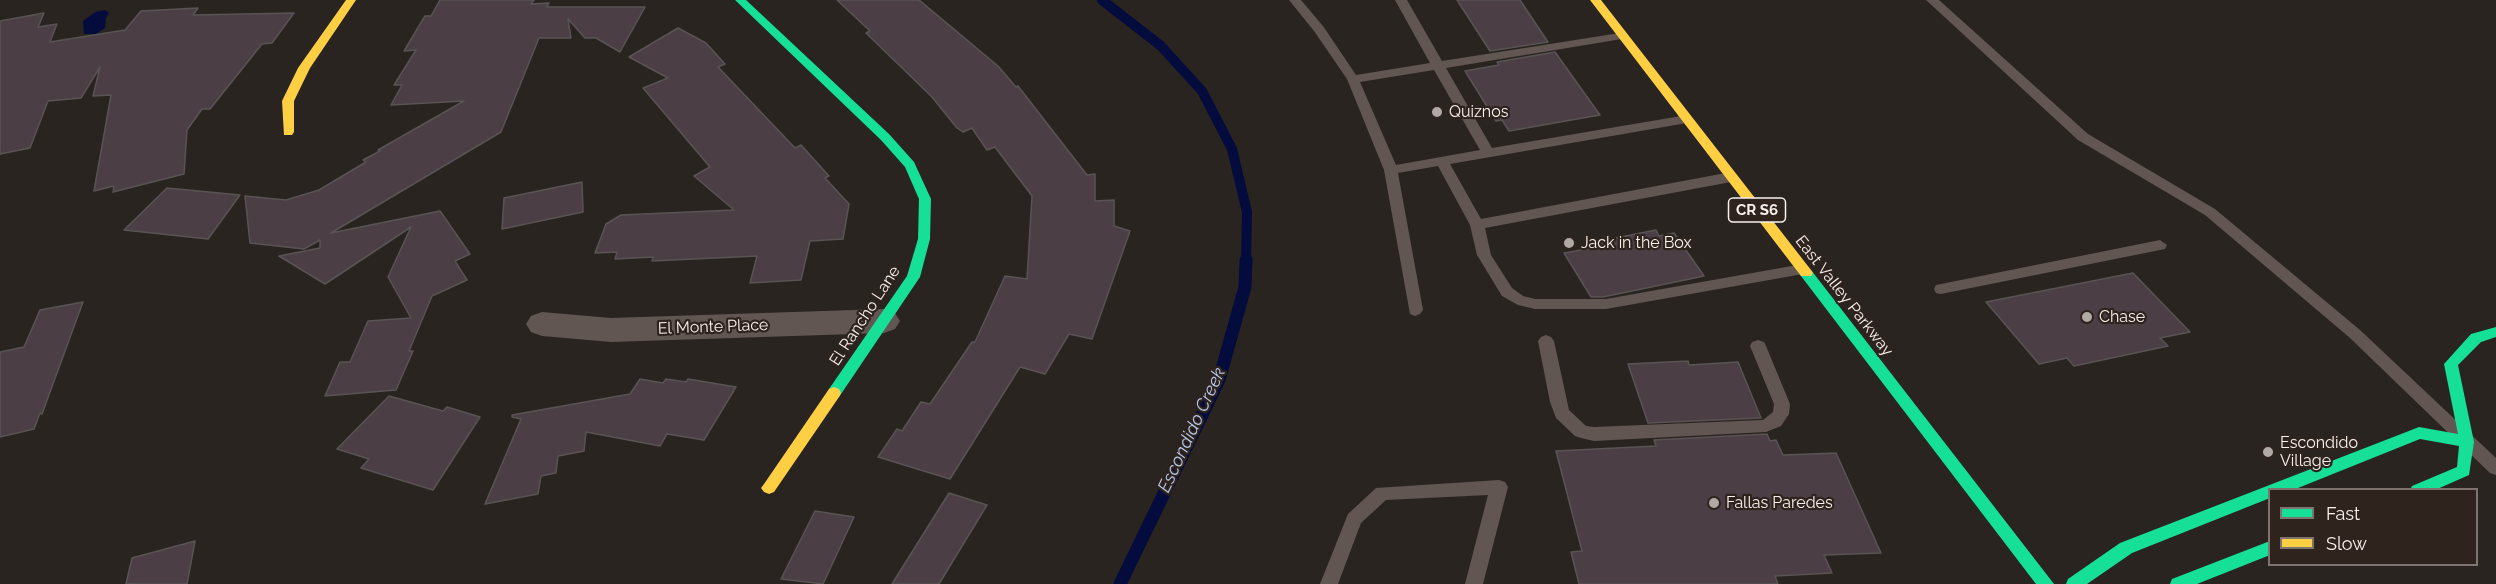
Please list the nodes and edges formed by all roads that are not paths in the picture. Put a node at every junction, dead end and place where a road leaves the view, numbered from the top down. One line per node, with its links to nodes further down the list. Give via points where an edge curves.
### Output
1 (351, 0): 11 (street, via 304,68 288,101)
2 (740, 0): 21 (street, El Rancho Lane, via 910,165 925,199 924,239 913,277)
3 (1295, 0): 9 (lane)
4 (1401, 0): 8 (lane)
5 (1595, 0): 7 (street, East Valley Parkway / CR S6)
6 (1932, 0): 26 (lane, via 2083,137 2211,212 2355,334)
7 (1622, 35): 8 (lane); 10 (street, East Valley Parkway / CR S6)
8 (1438, 66): 9 (lane); 12 (lane)
9 (1353, 80): 14 (lane)
10 (1687, 119): 12 (lane); 15 (street, East Valley Parkway / CR S6)
11 (288, 132)
12 (1488, 153): 13 (lane)
13 (1442, 162): 14 (lane); 16 (lane)
14 (1392, 170): 20 (lane)
15 (1731, 177): 16 (lane); 18 (street, East Valley Parkway / CR S6)
16 (1477, 225): 18 (lane, via 1484,255 1507,292 1518,300 1535,304 1606,304)
17 (2160, 245): 19 (lane)
18 (1803, 269): 35 (street, East Valley Parkway / CR S6)
19 (1941, 289)
20 (1416, 310)
21 (884, 321): 22 (street, El Monte Place, via 611,330); 28 (street, El Rancho Lane)
22 (542, 324)
23 (2496, 332): 26 (street, via 2476,338 2451,364)
24 (1546, 341): 25 (lane, via 1562,413 1581,431 1594,434 1766,426 1781,414 1782,404)
25 (1758, 346)
26 (2467, 442): 27 (lane); 29 (street, via 2419,433); 30 (street, via 2464,471)
27 (2496, 468)
28 (769, 488)
29 (2278, 488)
30 (2420, 488)
31 (2268, 493): 36 (street, via 2126,548)
32 (2268, 549): 37 (street)
33 (1329, 584): 34 (lane, via 1354,519 1382,493 1499,487)
34 (1474, 584)
35 (2046, 584)
36 (2074, 584)
37 (2178, 584)

